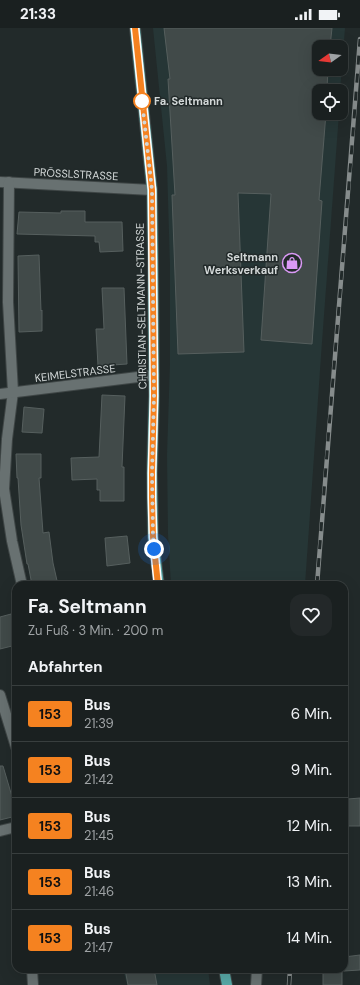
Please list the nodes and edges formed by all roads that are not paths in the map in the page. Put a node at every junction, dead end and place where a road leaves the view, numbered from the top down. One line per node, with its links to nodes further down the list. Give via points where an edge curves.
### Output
1 (135, 28): 3 (main road, CHRISTIAN-SELTMANN-STRASSE)
2 (4, 182): 3 (street, PRÖSSLSTRASSE); 5 (street)
3 (152, 190): 4 (main road, CHRISTIAN-SELTMANN-STRASSE)
4 (154, 375): 5 (street, KEIMELSTRASSE); 8 (main road, CHRISTIAN-SELTMANN-STRASSE, via 153,537)
5 (13, 392): 6 (street, KEIMELSTRASSE); 7 (street, via 4,489)
6 (0, 394)
7 (21, 581)
8 (158, 581)
9 (0, 695): 10 (street)
10 (12, 734)
11 (12, 829): 12 (street)
12 (0, 832)
13 (32, 973): 16 (street)
14 (225, 973): 17 (main road)
15 (256, 973): 18 (street)
16 (33, 985)
17 (227, 985)
18 (256, 985)

